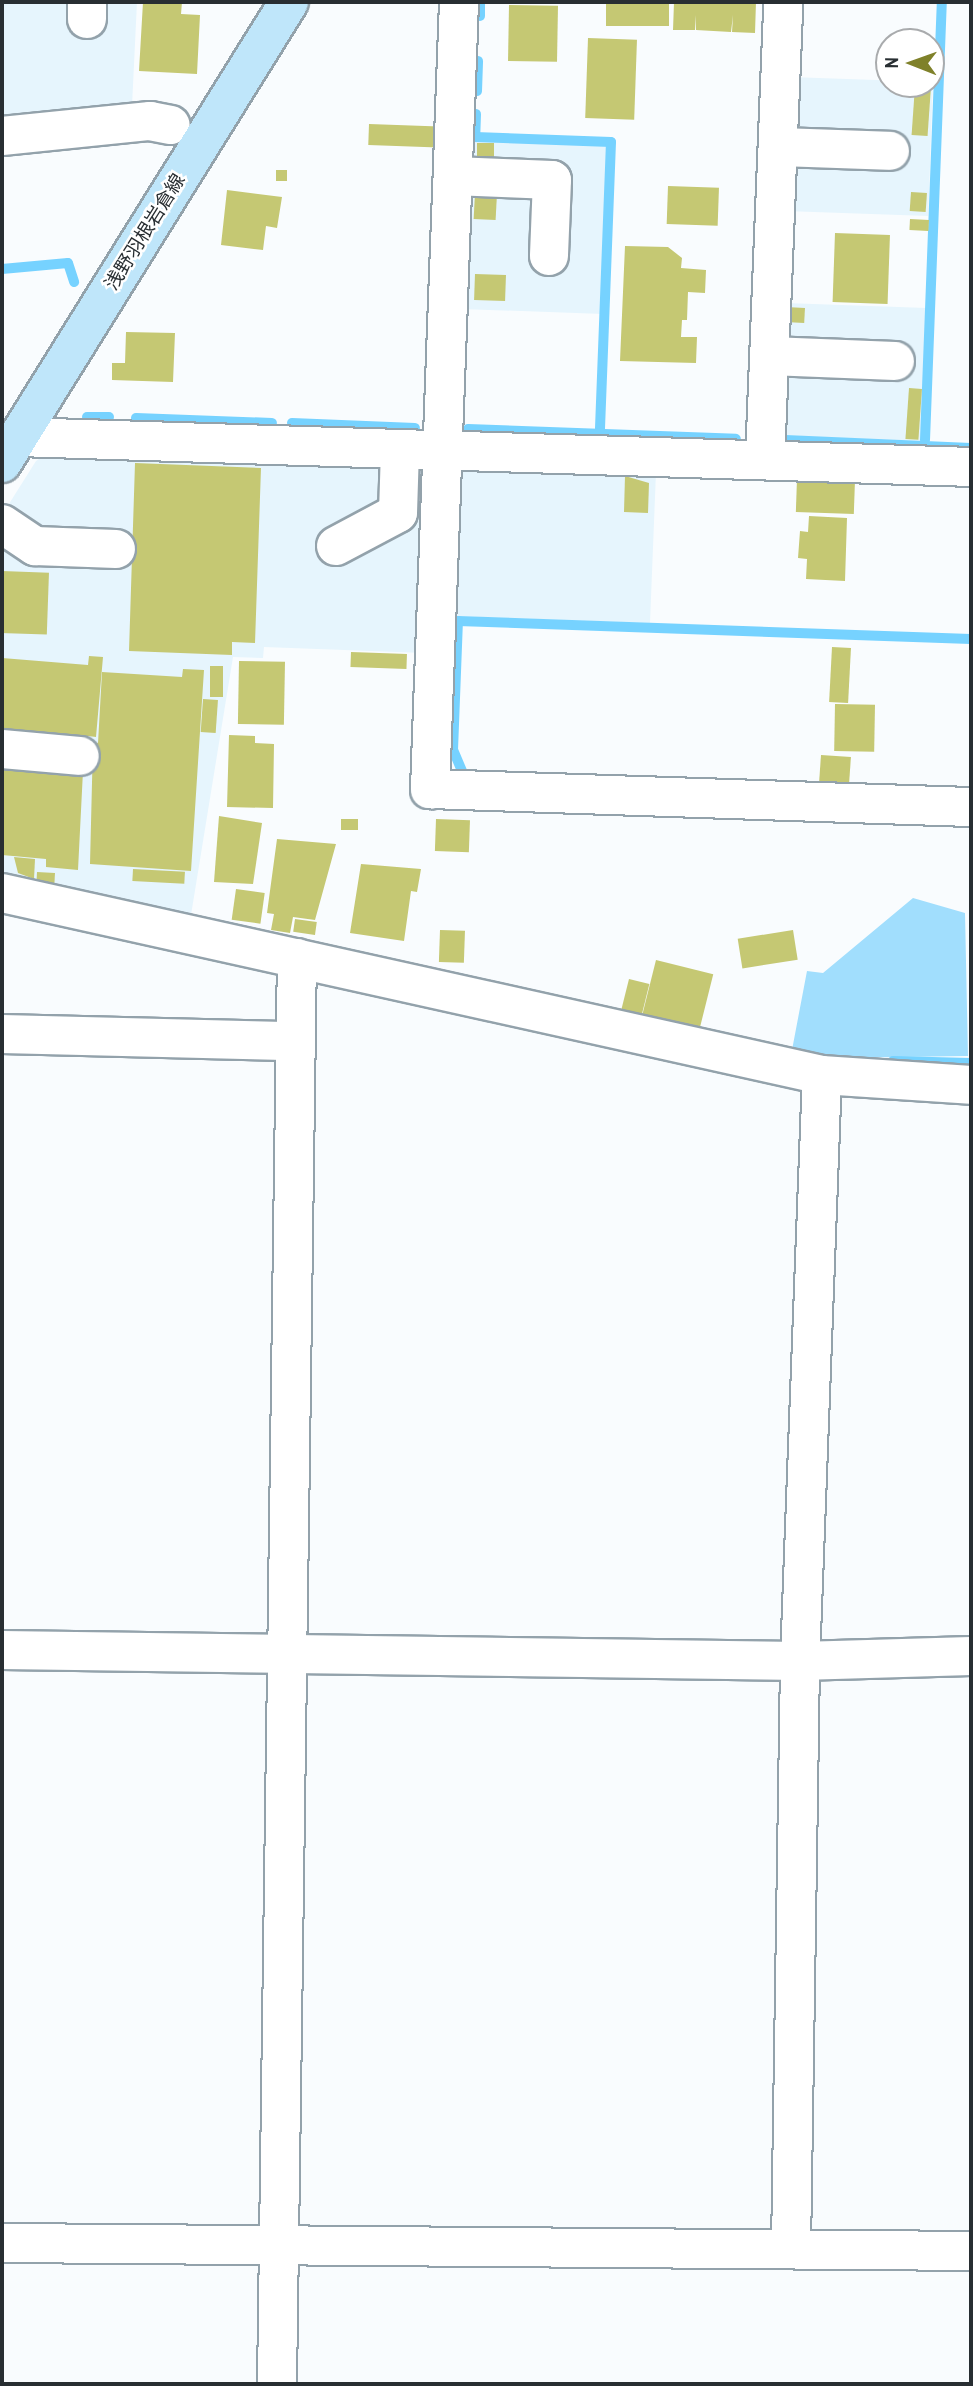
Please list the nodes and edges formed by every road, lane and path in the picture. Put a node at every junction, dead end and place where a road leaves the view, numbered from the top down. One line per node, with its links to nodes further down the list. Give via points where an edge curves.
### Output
1 (289, 2): 13 (main road, 浅野羽根岩倉線)
2 (459, 2): 8 (street)
3 (783, 2): 6 (street)
4 (171, 125): 5 (street, via 150,121)
5 (2, 136)
6 (778, 147): 7 (street); 10 (street)
7 (890, 151)
8 (453, 176): 9 (street, via 552,180); 14 (street)
9 (549, 256)
10 (769, 356): 11 (street); 15 (street)
11 (895, 361)
12 (400, 449): 13 (street); 14 (street); 18 (street, via 398,513)
13 (10, 450)
14 (443, 450): 15 (street); 22 (street, via 430,789)
15 (765, 460): 16 (street)
16 (971, 467)
17 (2, 524): 19 (street, via 35,546)
18 (335, 546)
19 (116, 549)
20 (2, 748): 21 (street)
21 (80, 756)
22 (971, 807)
23 (2, 893): 24 (street)
24 (296, 958): 26 (street); 27 (street)
25 (2, 1034): 26 (street)
26 (295, 1041): 31 (street)
27 (822, 1075): 28 (street); 32 (street)
28 (971, 1085)
29 (2, 1650): 31 (street)
30 (971, 1656): 32 (street)
31 (287, 1657): 32 (street); 34 (street)
32 (800, 1661): 35 (street)
33 (2, 2243): 34 (street)
34 (277, 2243): 35 (street); 37 (street)
35 (791, 2249): 36 (street)
36 (971, 2250)
37 (277, 2384)

